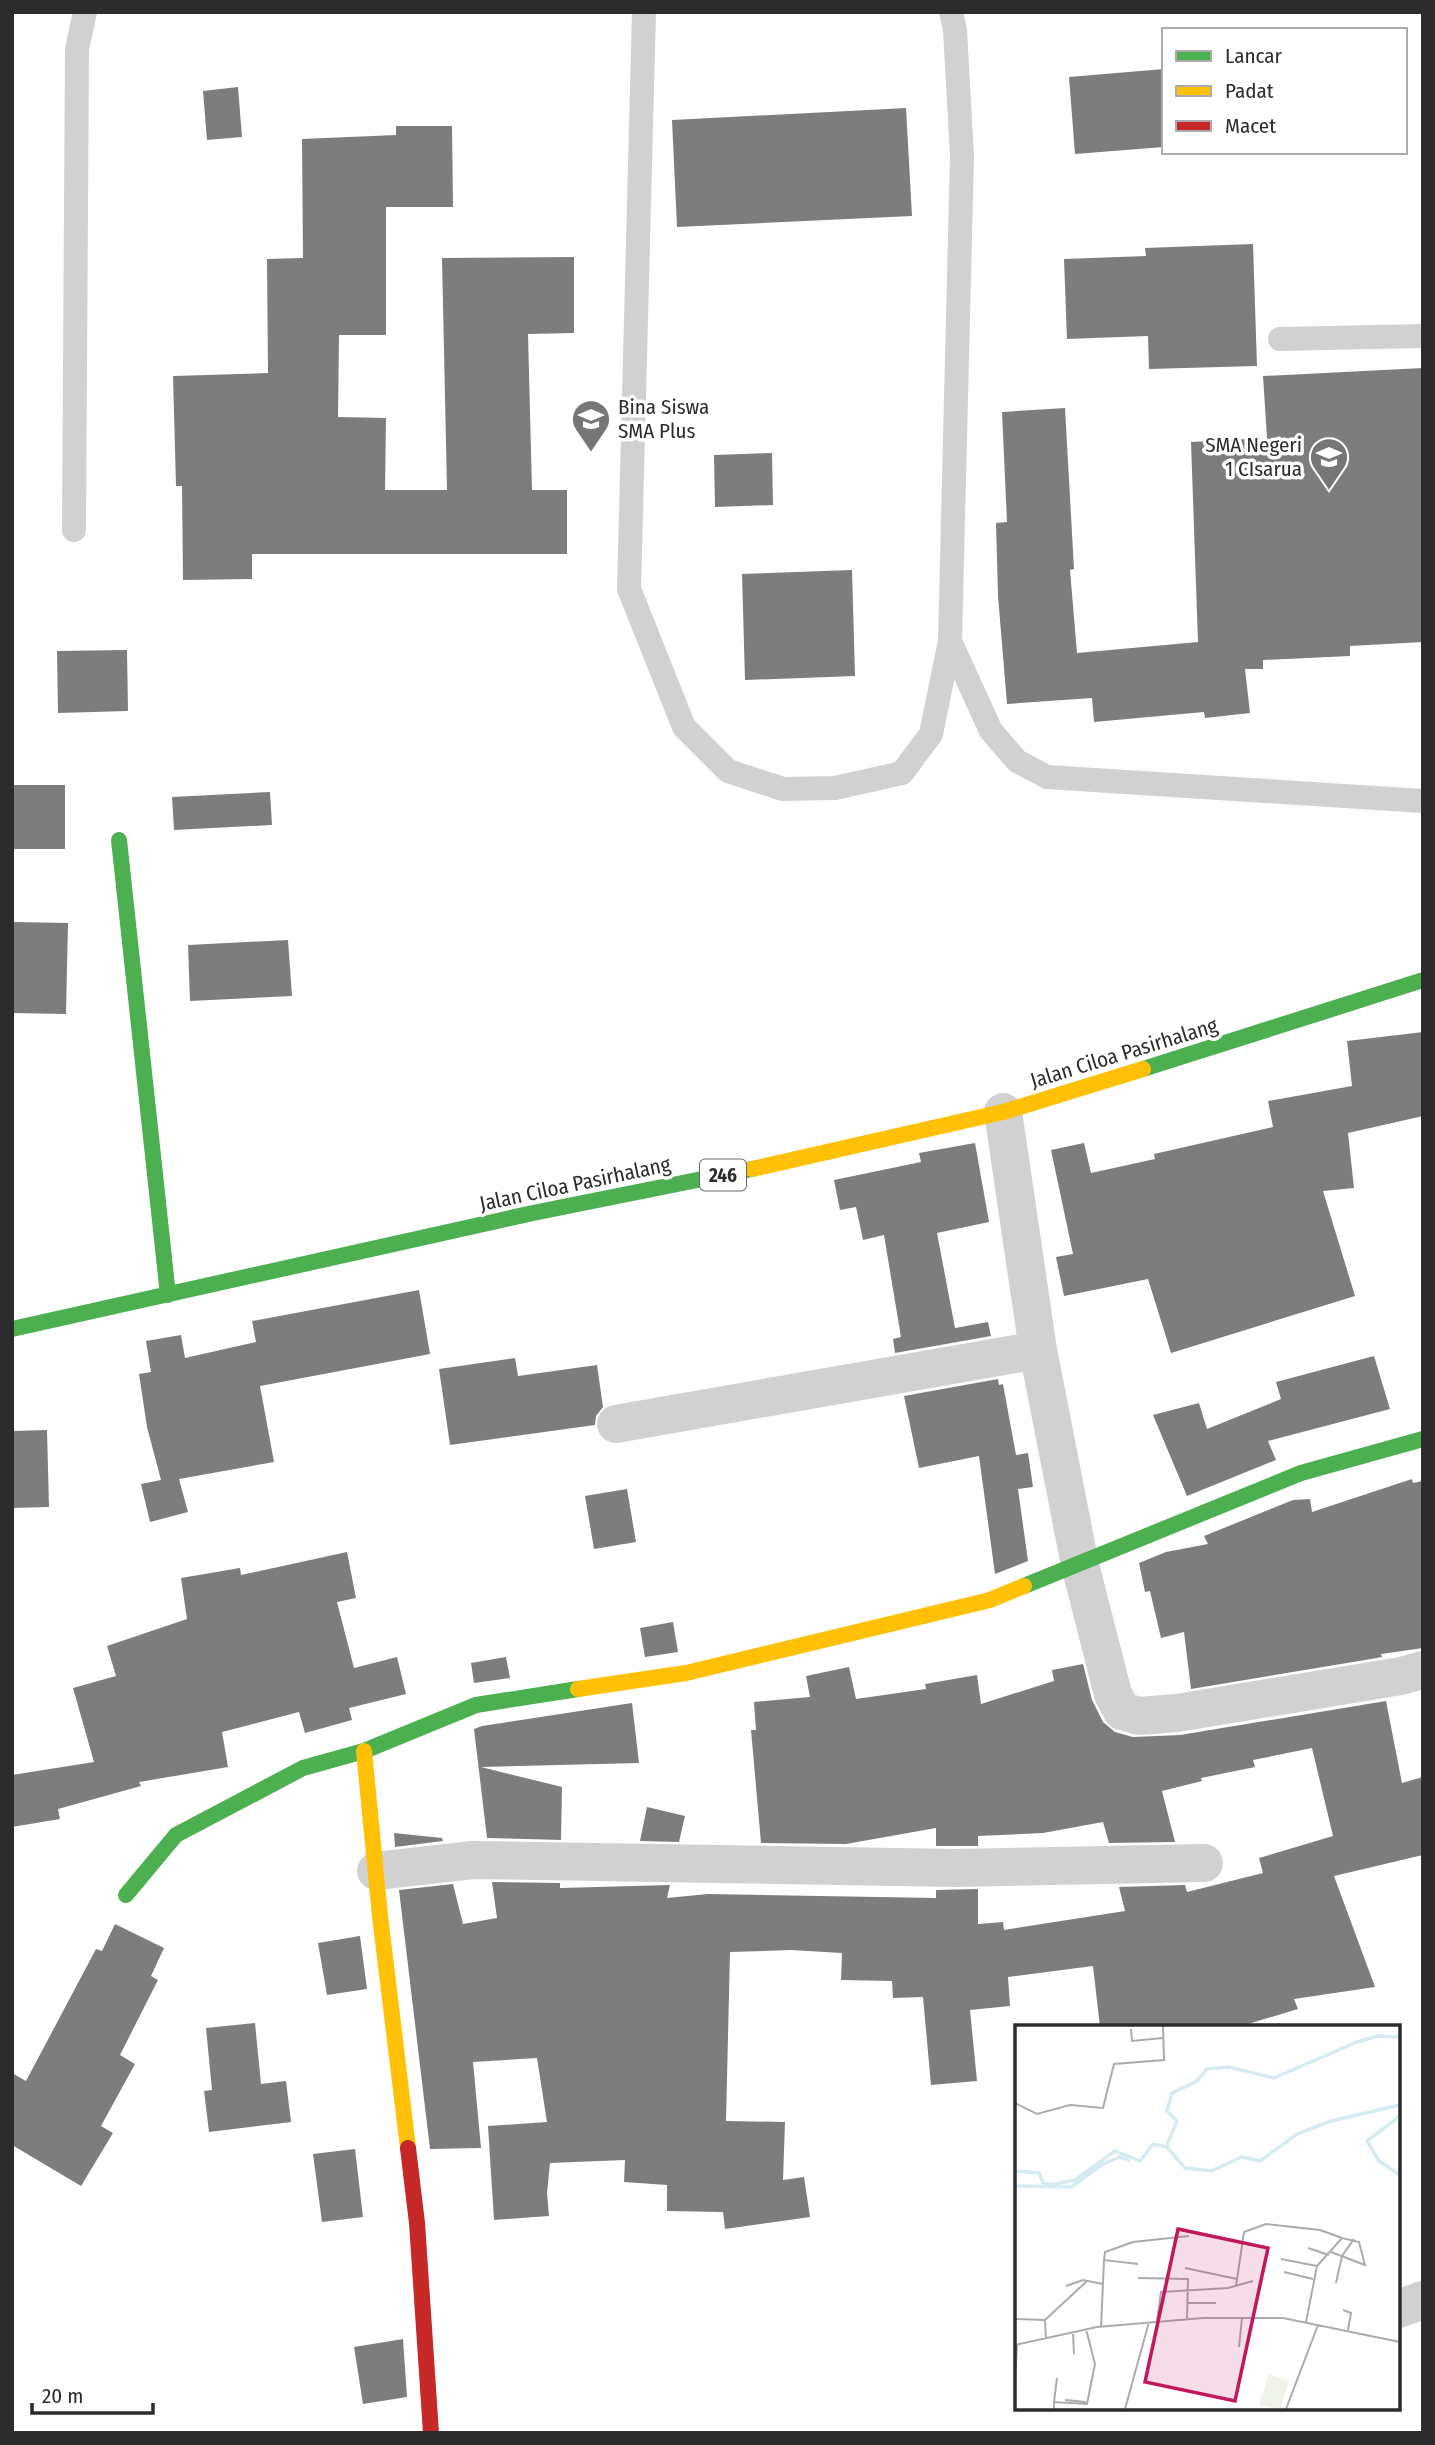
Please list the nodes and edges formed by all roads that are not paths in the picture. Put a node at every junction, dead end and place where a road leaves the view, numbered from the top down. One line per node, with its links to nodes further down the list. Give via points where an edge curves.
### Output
1 (85, 12): 6 (lane, via 78,49)
2 (644, 12): 7 (lane, via 629,589 684,727 729,771 783,789 835,788 902,773 931,734)
3 (951, 12): 7 (lane, via 962,156)
4 (1423, 336): 5 (lane)
5 (1280, 339)
6 (74, 530)
7 (950, 641): 8 (lane, via 991,731 1017,761 1046,777)
8 (1423, 801)
9 (119, 840): 12 (street)
10 (1423, 980): 11 (street, Jalan Ciloa Pasirhalang / 246)
11 (1003, 1112): 12 (street, Jalan Ciloa Pasirhalang / 246); 14 (street)
12 (167, 1295): 13 (street, Jalan Ciloa Pasirhalang / 246)
13 (12, 1329)
14 (1038, 1350): 15 (street); 17 (street)
15 (616, 1424)
16 (1423, 1439): 17 (street, via 1301,1473)
17 (1080, 1565): 18 (street, via 1113,1694 1122,1711 1139,1716 1177,1713); 19 (street, via 990,1601 686,1673 476,1705)
18 (1423, 1670)
19 (364, 1751): 21 (street); 22 (street, via 303,1768 176,1835)
20 (1204, 1863): 21 (street, via 956,1868 473,1860)
21 (376, 1871): 25 (street, via 417,2223)
22 (127, 1895)
23 (1423, 2300): 24 (street)
24 (1400, 2308)
25 (432, 2433)

